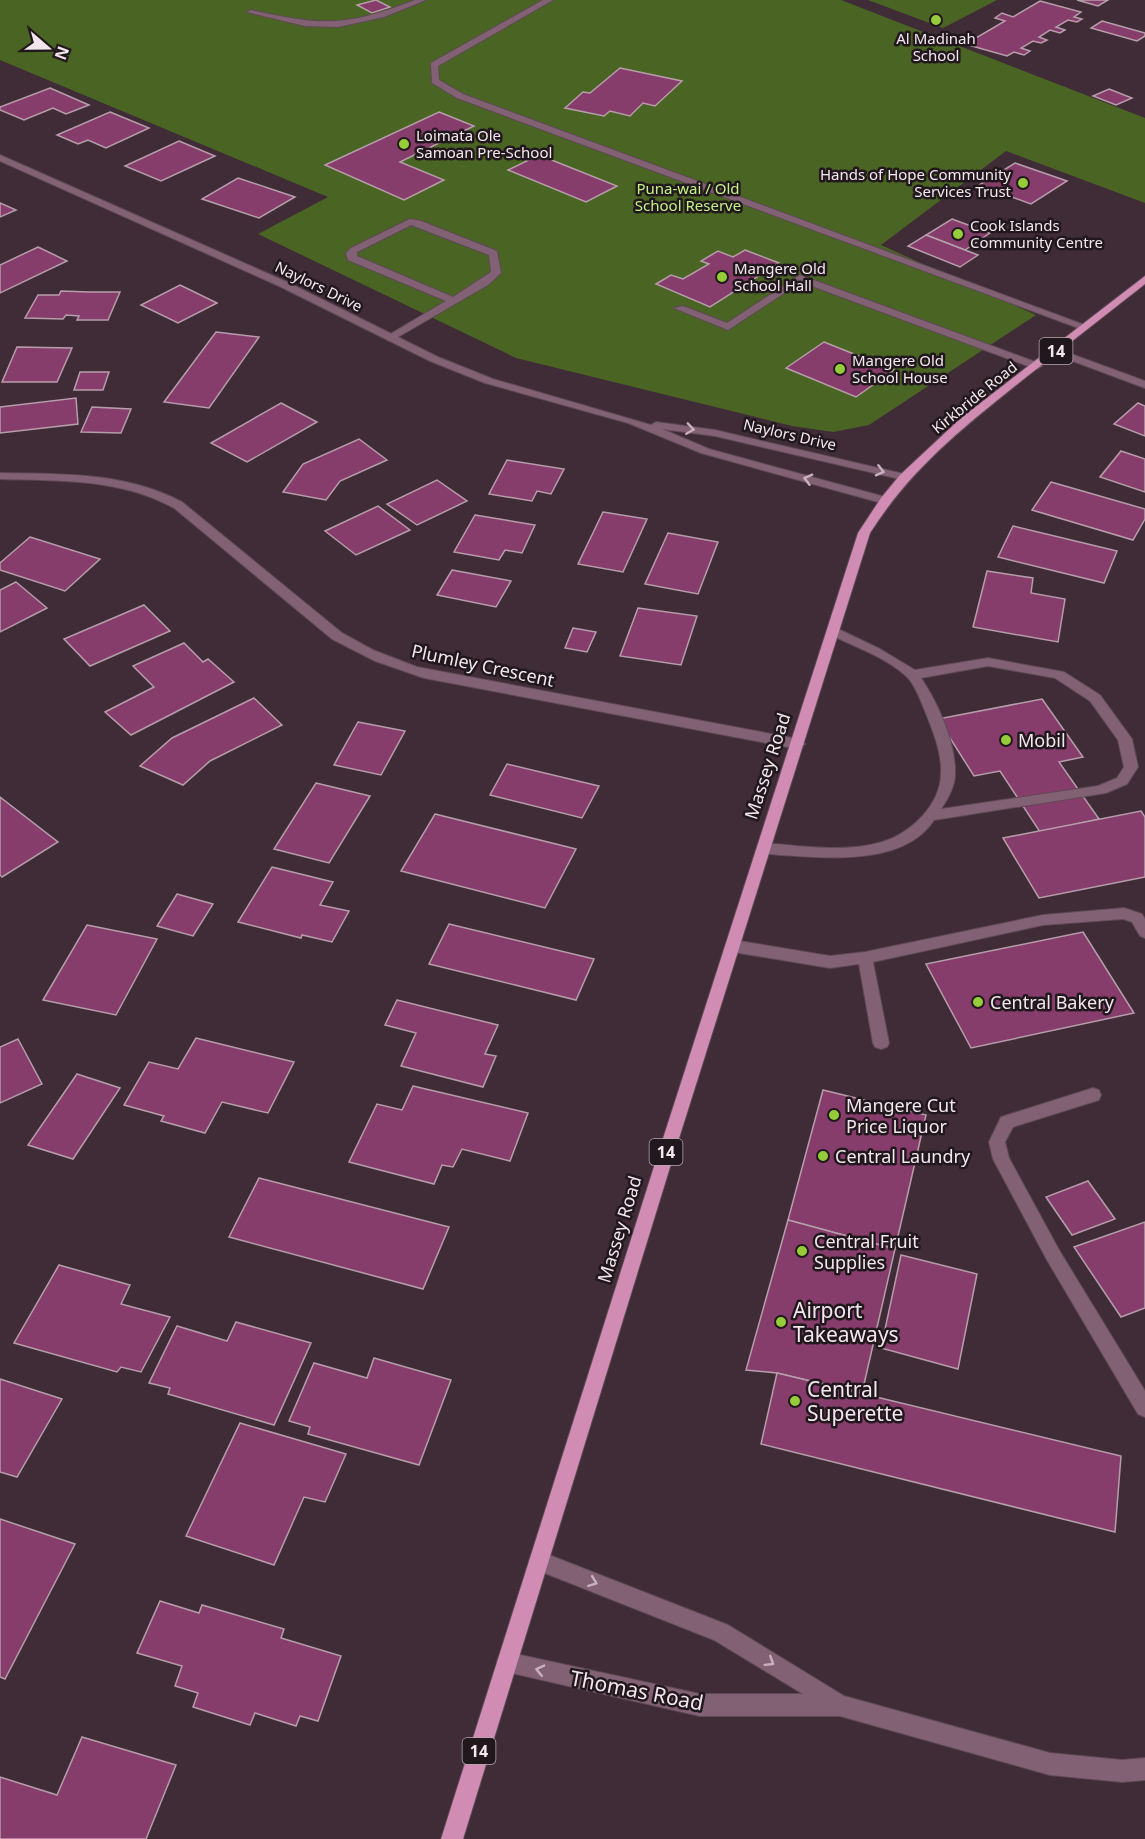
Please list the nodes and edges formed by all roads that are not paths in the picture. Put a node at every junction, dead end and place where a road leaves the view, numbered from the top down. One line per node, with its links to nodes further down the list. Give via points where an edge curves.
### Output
1 (422, 0): 3 (street, via 374,19 336,26)
2 (549, 0): 8 (street, via 434,65 435,81 460,96)
3 (251, 12)
4 (0, 158): 9 (street, Naylors Drive, via 282,284)
5 (1145, 279): 8 (main road, Kirkbride Road / 14)
6 (452, 300): 6 (street, via 496,273 494,253 410,222 351,253 352,258); 9 (street)
7 (679, 308): 11 (street, via 728,327 800,278)
8 (1085, 327): 10 (main road, Kirkbride Road / 14)
9 (391, 338): 13 (street, Naylors Drive, via 489,381)
10 (1056, 351): 11 (main road, Kirkbride Road / 14); 12 (street)
11 (1037, 366): 15 (main road, Kirkbride Road / 14, via 965,420)
12 (1145, 385)
13 (632, 421): 15 (street, Naylors Drive, one-way to 15, via 715,433); 16 (street, Naylors Drive, one-way to 13, via 705,451)
14 (0, 476): 19 (street, Plumley Crescent, via 84,479 154,491 178,505 337,636 393,664 424,674)
15 (904, 477): 16 (main road, Kirkbride Road / 14)
16 (885, 500): 17 (main road, Massey Road / 14, via 864,533)
17 (834, 631): 18 (street); 19 (main road, Massey Road / 14)
18 (912, 675): 20 (street, via 942,738 950,775); 20 (street, via 988,662 1059,675 1095,698 1125,739 1131,767 1122,781 1101,790)
19 (798, 744): 21 (main road, Massey Road / 14)
20 (933, 815): 21 (street, via 907,837 879,849 832,854)
21 (765, 848): 23 (main road, Massey Road / 14)
22 (1145, 932): 24 (street, via 1137,918 1124,913 1043,920)
23 (733, 946): 24 (street, via 830,962); 28 (main road, Massey Road / 14)
24 (865, 958): 25 (street)
25 (881, 1043)
26 (1093, 1095): 27 (street, via 1007,1122 997,1142 1001,1159 1053,1255)
27 (1145, 1408)
28 (539, 1561): 29 (main road, Massey Road / 14); 30 (street, Thomas Road, one-way to 30, via 721,1632)
29 (507, 1662): 30 (street, Thomas Road, one-way to 29, via 700,1705); 32 (main road, Massey Road / 14)
30 (840, 1705): 31 (street, Thomas Road, via 1050,1764 1122,1771)
31 (1145, 1769)
32 (452, 1839)

